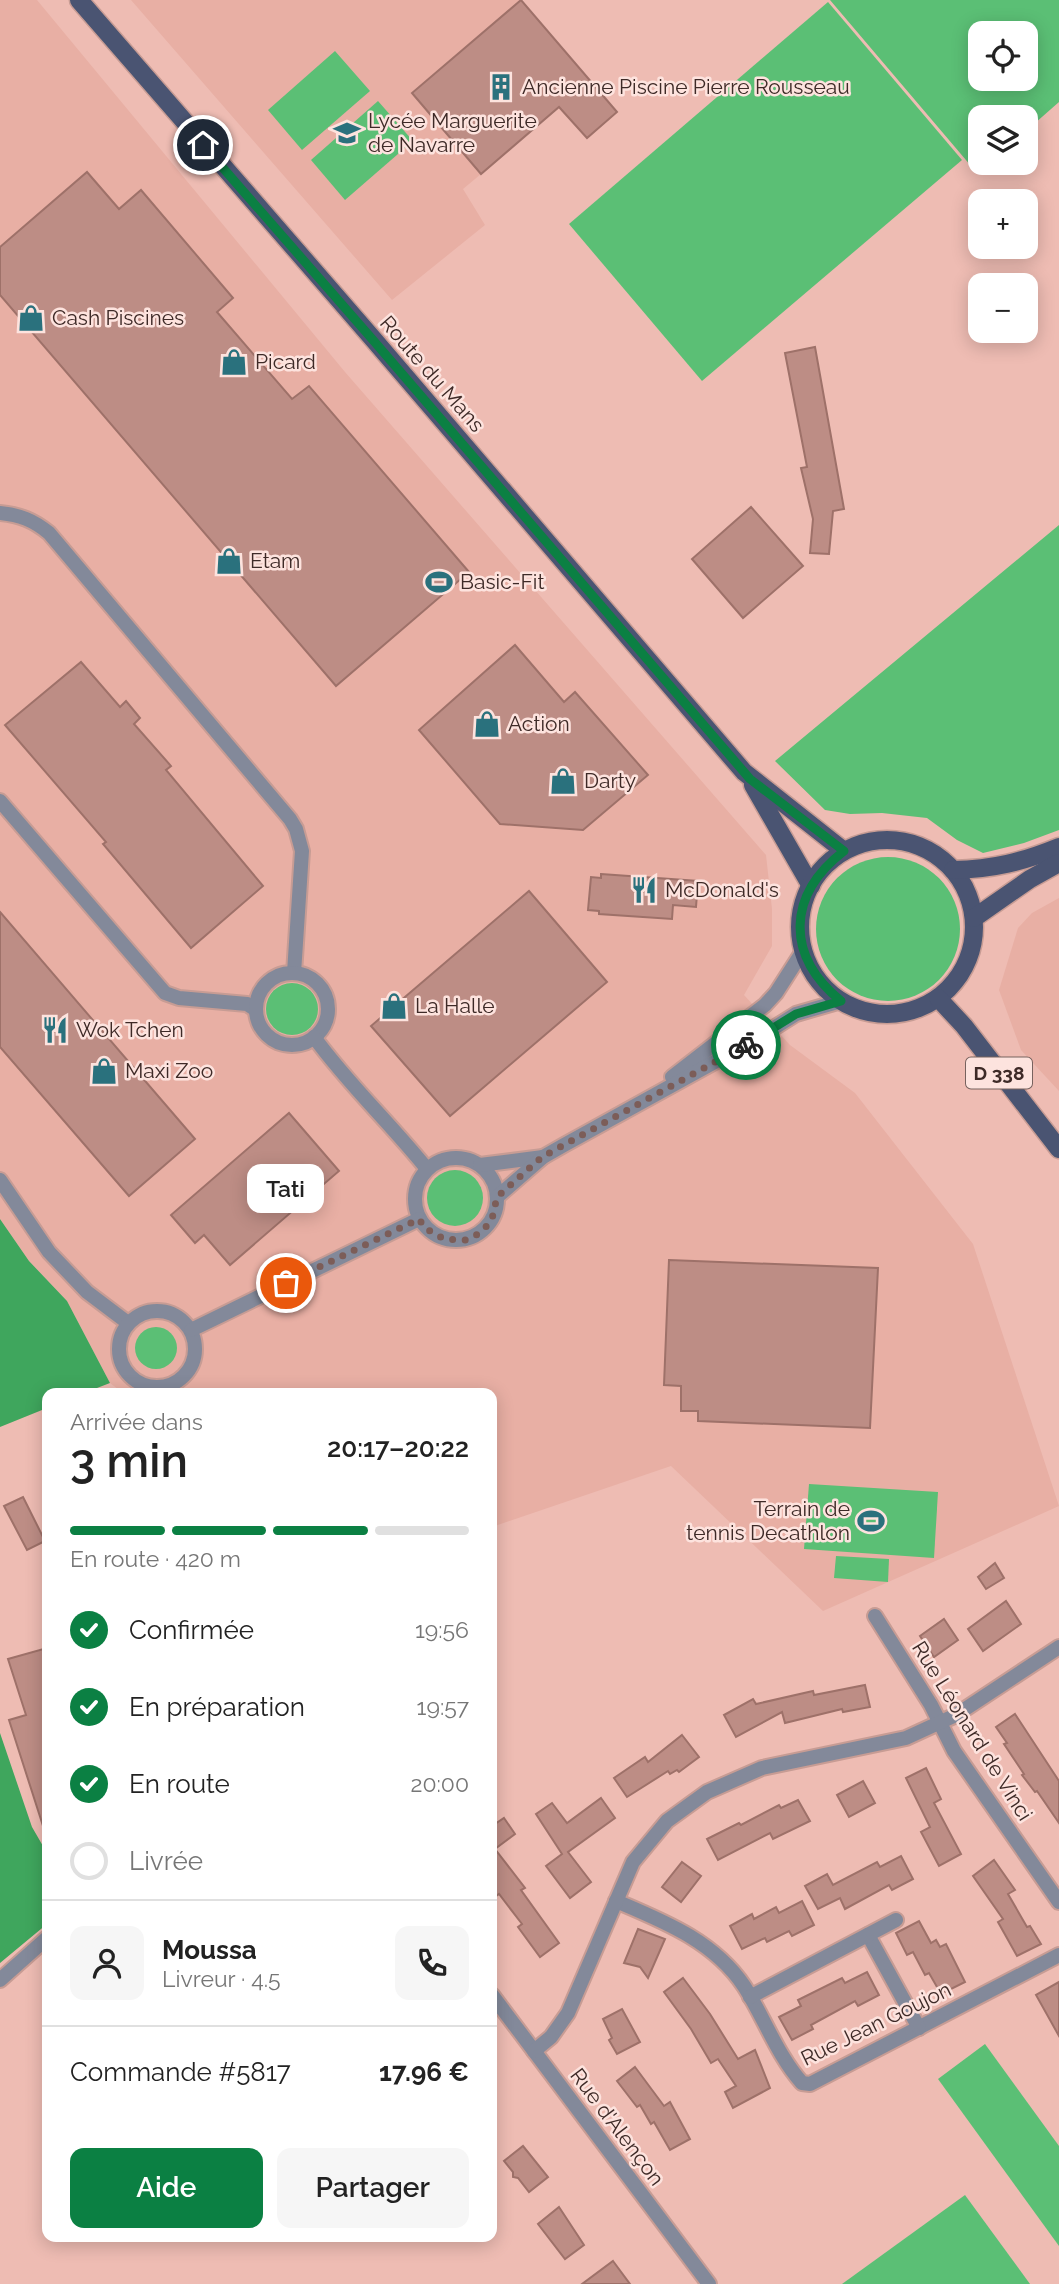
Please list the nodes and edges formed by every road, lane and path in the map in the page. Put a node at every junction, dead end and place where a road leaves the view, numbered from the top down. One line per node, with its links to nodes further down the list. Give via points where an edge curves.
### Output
1 (79, 0): 3 (main road, Route du Mans)
2 (0, 513): 12 (street, via 22,516 49,533 290,819 302,851)
3 (750, 779): 6 (main road, Route du Mans); 9 (main road, Route du Mans)
4 (0, 801): 15 (street, via 165,993 247,1004)
5 (1059, 848): 8 (main road, via 1021,862)
6 (844, 851): 8 (main road, via 872,841 902,841 930,851); 9 (main road, via 825,866)
7 (1059, 863): 10 (main road)
8 (953, 870): 10 (main road, via 967,893)
9 (811, 886): 11 (main road, via 802,906)
10 (974, 918): 13 (main road, via 974,942 967,963)
11 (803, 951): 14 (main road, via 817,979); 17 (street, via 765,1005)
12 (294, 974): 15 (street, via 267,983); 16 (street, via 310,978 325,996 325,1022)
13 (938, 998): 14 (main road, via 915,1010 890,1015 864,1012); 18 (main road, D 338)
14 (841, 1001): 17 (street, via 796,1014)
15 (256, 1010): 16 (street, via 261,1028 282,1044 294,1045)
16 (314, 1037): 21 (street)
17 (635, 1105): 19 (street)
18 (1059, 1149)
19 (542, 1157): 20 (street); 23 (street)
20 (480, 1165): 21 (street, via 452,1157); 23 (street, via 492,1179)
21 (427, 1169): 24 (street, via 414,1193)
22 (0, 1180): 25 (street, via 49,1252 87,1292)
23 (497, 1197): 24 (street, via 492,1219 465,1240 444,1239)
24 (419, 1219): 26 (street)
25 (128, 1323): 26 (street, via 149,1311 166,1311); 27 (street, via 118,1345 124,1369 143,1385)
26 (191, 1331): 28 (street, via 195,1347 192,1364)
27 (162, 1388)
28 (169, 1388)
29 (875, 1616): 31 (street, Rue Léonard de Vinci)
30 (1059, 1647): 31 (street)
31 (940, 1723): 32 (street, via 906,1738 762,1768 707,1792 667,1821 633,1862); 33 (street, Rue Léonard de Vinci, via 954,1751)
32 (616, 1901): 39 (street, Rue Jean Goujon, via 669,1923 701,1943 743,1984); 42 (street, via 568,2013)
33 (1059, 1902)
34 (896, 1920): 35 (street)
35 (868, 1935): 39 (street); 41 (street)
36 (42, 1942): 38 (street)
37 (1059, 1955): 41 (street, Rue Jean Goujon)
38 (0, 1980)
39 (750, 1997): 41 (street, Rue Jean Goujon, via 802,2083 810,2084)
40 (497, 2001): 42 (street, Rue d'Alençon)
41 (919, 2028)
42 (534, 2051): 43 (street, Rue d'Alençon)
43 (709, 2284)

